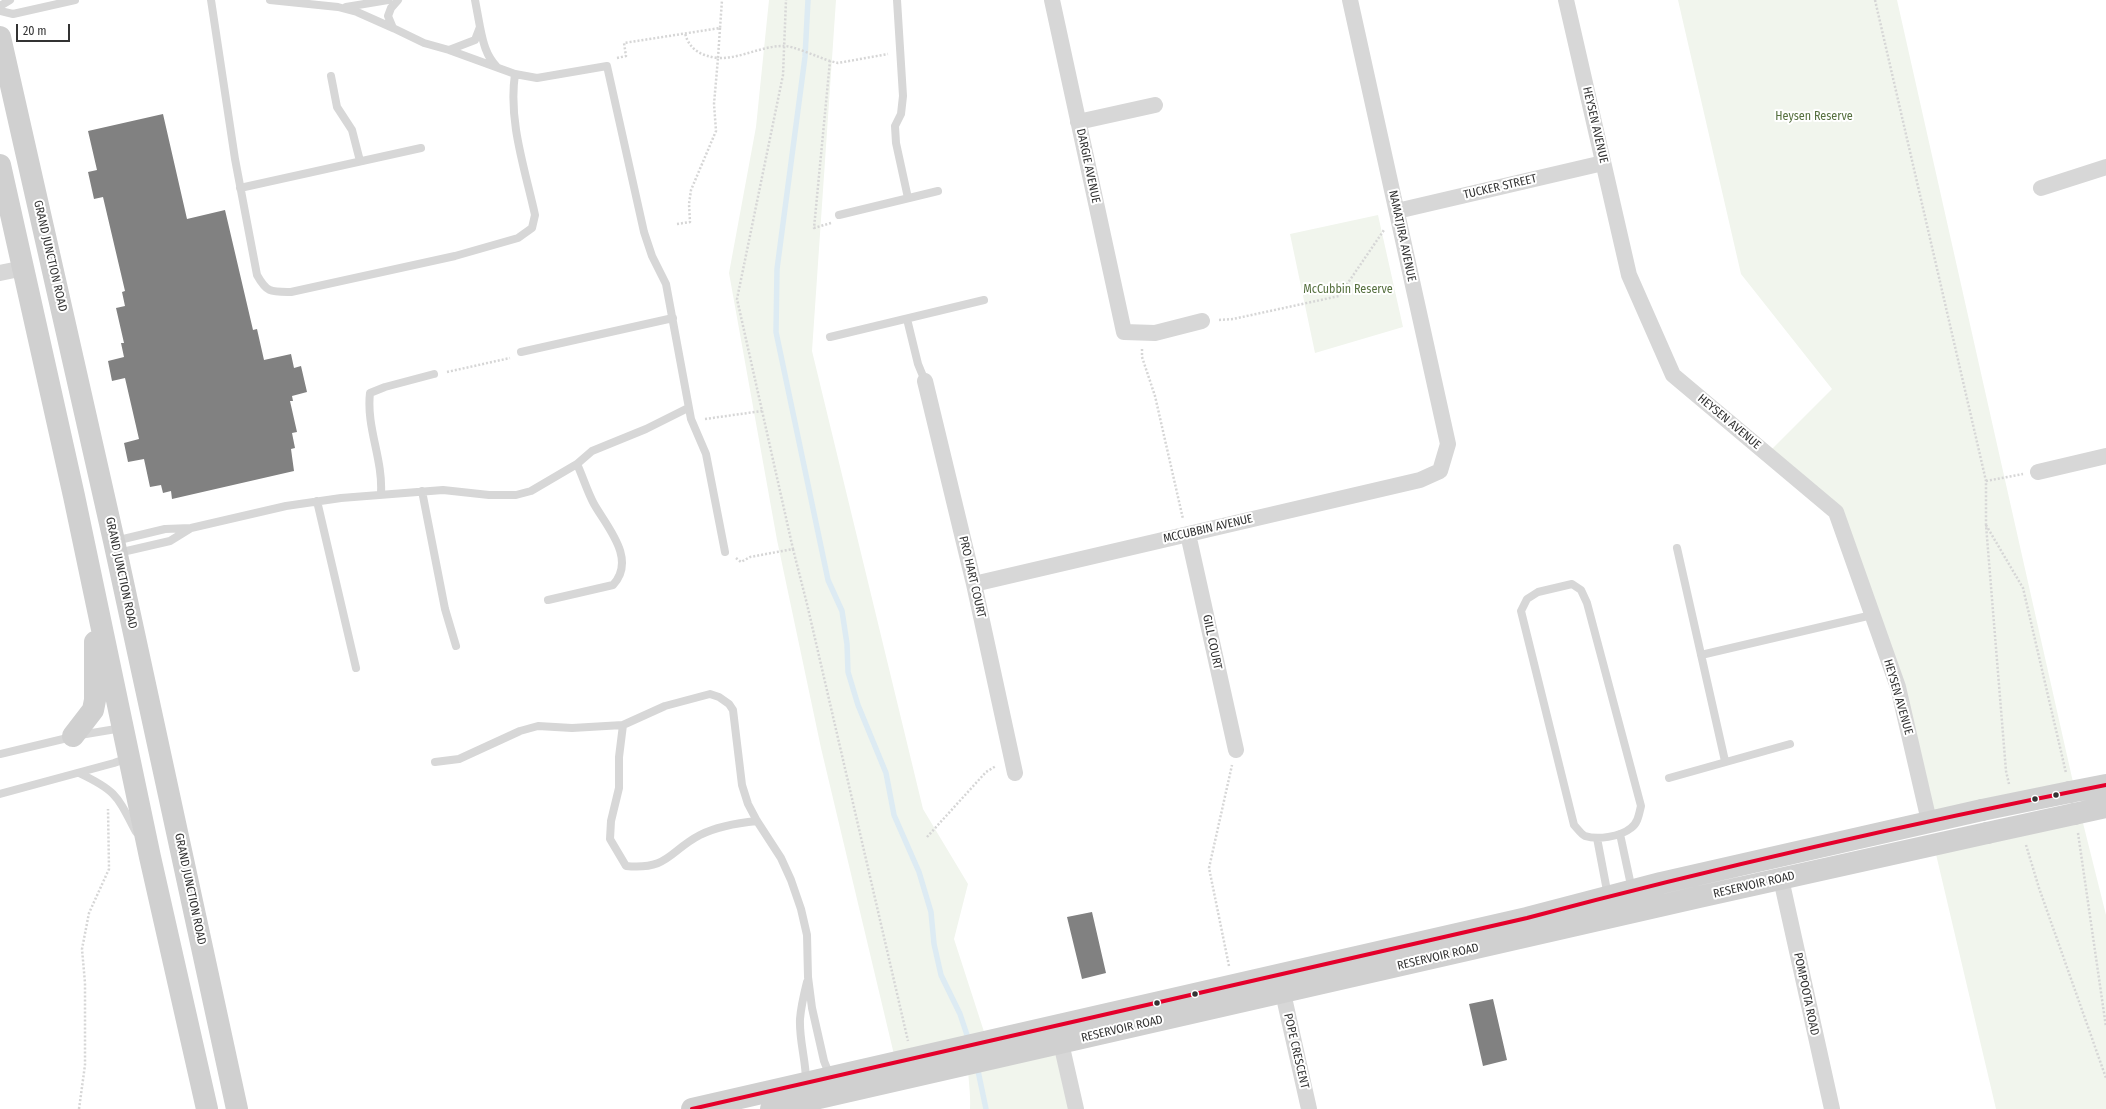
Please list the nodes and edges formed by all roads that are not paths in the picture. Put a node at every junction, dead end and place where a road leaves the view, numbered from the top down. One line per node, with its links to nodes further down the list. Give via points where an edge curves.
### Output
1 (10, 0): 12 (lane)
2 (75, 0): 14 (lane, via 13,14)
3 (211, 0): 29 (lane)
4 (270, 0): 13 (lane)
5 (388, 0): 13 (lane)
6 (398, 0): 16 (lane, via 388,16)
7 (476, 0): 15 (lane)
8 (897, 0): 32 (lane, via 903,96 901,114 895,126 896,143)
9 (1052, 0): 23 (street, DARGIE AVENUE)
10 (1350, 0): 33 (street, NAMATJIRA AVENUE)
11 (1566, 0): 26 (street, HEYSEN AVENUE)
12 (0, 6)
13 (338, 7): 16 (lane, via 357,12)
14 (0, 11)
15 (480, 27): 18 (lane, via 474,40); 19 (lane, via 485,48 491,61)
16 (393, 28): 18 (lane, via 424,44)
17 (0, 37): 35 (main road, GRAND JUNCTION ROAD)
18 (449, 50): 19 (lane)
19 (499, 69): 20 (lane)
20 (515, 74): 29 (lane, via 512,92 513,113 535,215 532,228 518,238 455,256 298,290 272,292 264,287 257,275); 39 (lane, via 537,78 607,66 644,232 666,284)
21 (331, 76): 25 (lane, via 337,106 352,130)
22 (1155, 105): 23 (street)
23 (1078, 122): 41 (street, DARGIE AVENUE, via 1124,332 1155,333)
24 (421, 148): 25 (lane)
25 (360, 161): 29 (lane)
26 (1603, 163): 33 (street, TUCKER STREET); 62 (street, HEYSEN AVENUE, via 1629,275 1673,375 1836,512)
27 (0, 165): 36 (main road)
28 (2106, 167): 30 (street)
29 (240, 188)
30 (2041, 188)
31 (938, 191): 32 (lane)
32 (908, 198): 34 (lane)
33 (1397, 211): 49 (street, NAMATJIRA AVENUE, via 1448,444)
34 (839, 215)
35 (52, 261): 36 (main road); 56 (main road, GRAND JUNCTION ROAD)
36 (24, 268): 37 (street); 60 (main road)
37 (0, 273)
38 (984, 300): 40 (lane)
39 (673, 318): 43 (lane); 46 (lane)
40 (907, 319): 42 (lane); 45 (lane)
41 (1202, 321)
42 (830, 338)
43 (521, 352)
44 (434, 374): 52 (lane, via 385,386 370,393 368,410 382,476)
45 (925, 381): 59 (street, PRO HART COURT)
46 (688, 408): 48 (lane, via 646,430 592,450); 58 (lane, via 706,454)
47 (2106, 456): 50 (street)
48 (577, 464): 51 (lane, via 531,490 516,495); 61 (lane, via 593,502 616,539 623,568 620,577 613,584)
49 (1440, 471): 55 (street, MCCUBBIN AVENUE, via 1420,480)
50 (2038, 472)
51 (422, 491): 52 (lane); 63 (lane, via 445,609)
52 (381, 493): 53 (lane)
53 (317, 501): 54 (lane); 65 (lane)
54 (191, 528): 56 (lane, via 165,529); 56 (lane, via 170,541)
55 (1188, 534): 59 (street, MCCUBBIN AVENUE); 71 (street, GILL COURT)
56 (115, 547): 66 (main road, GRAND JUNCTION ROAD)
57 (1677, 548): 64 (lane)
58 (725, 552)
59 (974, 584): 78 (street, PRO HART COURT)
60 (95, 597): 68 (main road); 69 (main road, via 95,700 93,710)
61 (548, 600)
62 (1872, 615): 64 (lane); 84 (street, HEYSEN AVENUE, via 1898,686)
63 (456, 646)
64 (1701, 655): 76 (lane)
65 (356, 668)
66 (153, 721): 68 (main road); 72 (main road, GRAND JUNCTION ROAD)
67 (623, 725): 75 (lane, via 572,728 538,726 520,731 459,759); 83 (lane, via 665,706 697,696 719,696 733,710 742,785); 83 (lane, via 619,788 611,821 610,839 626,866 656,864 712,829)
68 (122, 728): 69 (lane); 74 (main road)
69 (73, 736): 73 (lane)
70 (1790, 744): 76 (lane)
71 (1236, 750)
72 (160, 751): 74 (main road); 97 (main road, GRAND JUNCTION ROAD)
73 (0, 754)
74 (129, 758): 77 (lane); 89 (main road)
75 (435, 762)
76 (1725, 762): 79 (lane)
77 (79, 773): 81 (lane); 89 (lane, via 112,790)
78 (1015, 773)
79 (1670, 778)
80 (2106, 785): 84 (main road, RESERVOIR ROAD, bridge, via 2068,786)
81 (0, 794)
82 (2106, 807): 87 (main road, RESERVOIR ROAD, bridge, via 2075,820 1987,833)
83 (757, 821): 93 (lane, via 781,858 801,909 807,934)
84 (1929, 822): 87 (main road); 88 (main road, RESERVOIR ROAD)
85 (1620, 834): 86 (lane); 86 (lane, via 1631,828 1638,819 1641,806 1586,603 1581,590 1572,584 1538,592 1527,599 1521,610 1574,825 1583,835); 91 (lane)
86 (1597, 838): 92 (lane)
87 (1934, 845): 90 (main road, RESERVOIR ROAD)
88 (1776, 856): 90 (main road); 91 (main road, RESERVOIR ROAD)
89 (150, 857): 100 (main road)
90 (1781, 879): 94 (main road, RESERVOIR ROAD); 107 (street, POMPOOTA ROAD)
91 (1632, 891): 92 (main road, RESERVOIR ROAD)
92 (1608, 897): 94 (main road, RESERVOIR ROAD)
93 (808, 977): 98 (lane, via 824,1061); 99 (lane, via 800,1020)
94 (1281, 984): 95 (main road, RESERVOIR ROAD); 95 (main road, RESERVOIR ROAD, via 1234,986); 106 (street, POPE CRESCENT)
95 (1059, 1034): 96 (main road, RESERVOIR ROAD); 105 (street)
96 (942, 1061): 98 (main road, RESERVOIR ROAD, via 912,1059); 104 (main road, RESERVOIR ROAD)
97 (229, 1072): 101 (main road, GRAND JUNCTION ROAD); 102 (main road)
98 (831, 1078): 99 (main road, RESERVOIR ROAD)
99 (807, 1084): 103 (main road, RESERVOIR ROAD)
100 (207, 1109)
101 (237, 1109)
102 (246, 1109)
103 (692, 1109)
104 (771, 1109)
105 (1076, 1109)
106 (1309, 1109)
107 (1832, 1109)

